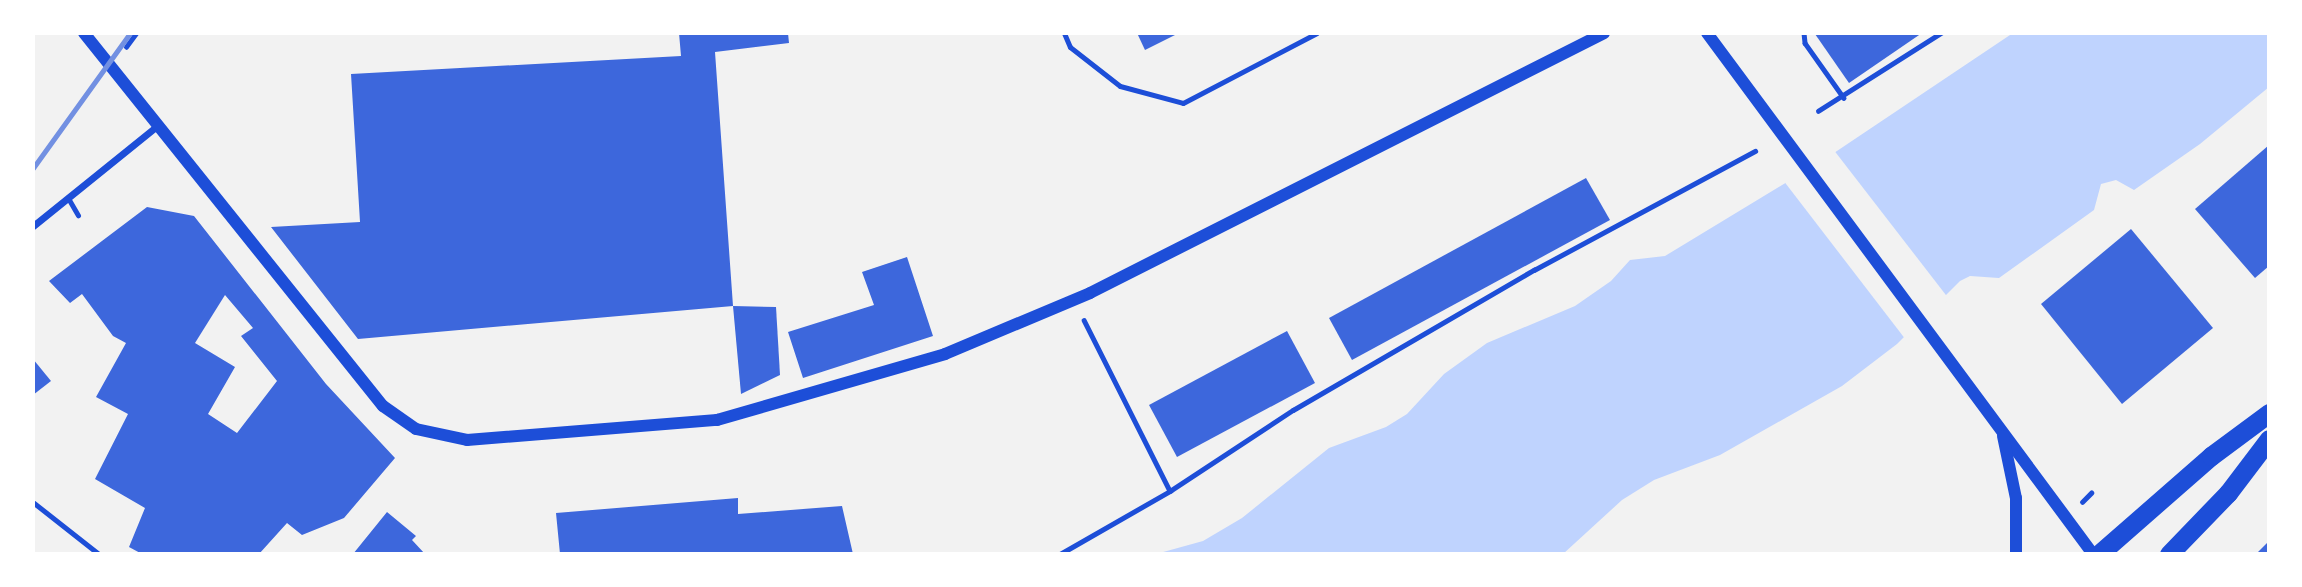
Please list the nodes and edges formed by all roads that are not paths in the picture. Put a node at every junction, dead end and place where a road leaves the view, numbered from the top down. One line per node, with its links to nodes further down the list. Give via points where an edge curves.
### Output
1 (84, 33): 6 (street)
2 (1064, 33): 3 (lane, via 1070,47 1120,86 1183,103)
3 (1317, 33)
4 (1604, 33): 6 (street, via 1073,300 946,354 717,420 467,440 416,429 383,406)
5 (1707, 33): 11 (street)
6 (158, 125): 7 (street)
7 (68, 198): 8 (lane); 9 (street)
8 (78, 215)
9 (33, 226)
10 (2269, 413): 15 (highway, via 2211,456)
11 (2002, 433): 13 (street, via 2016,498); 14 (street)
12 (2269, 439): 16 (highway, via 2228,493)
13 (2016, 554)
14 (2092, 554)
15 (2099, 554)
16 (2169, 554)

